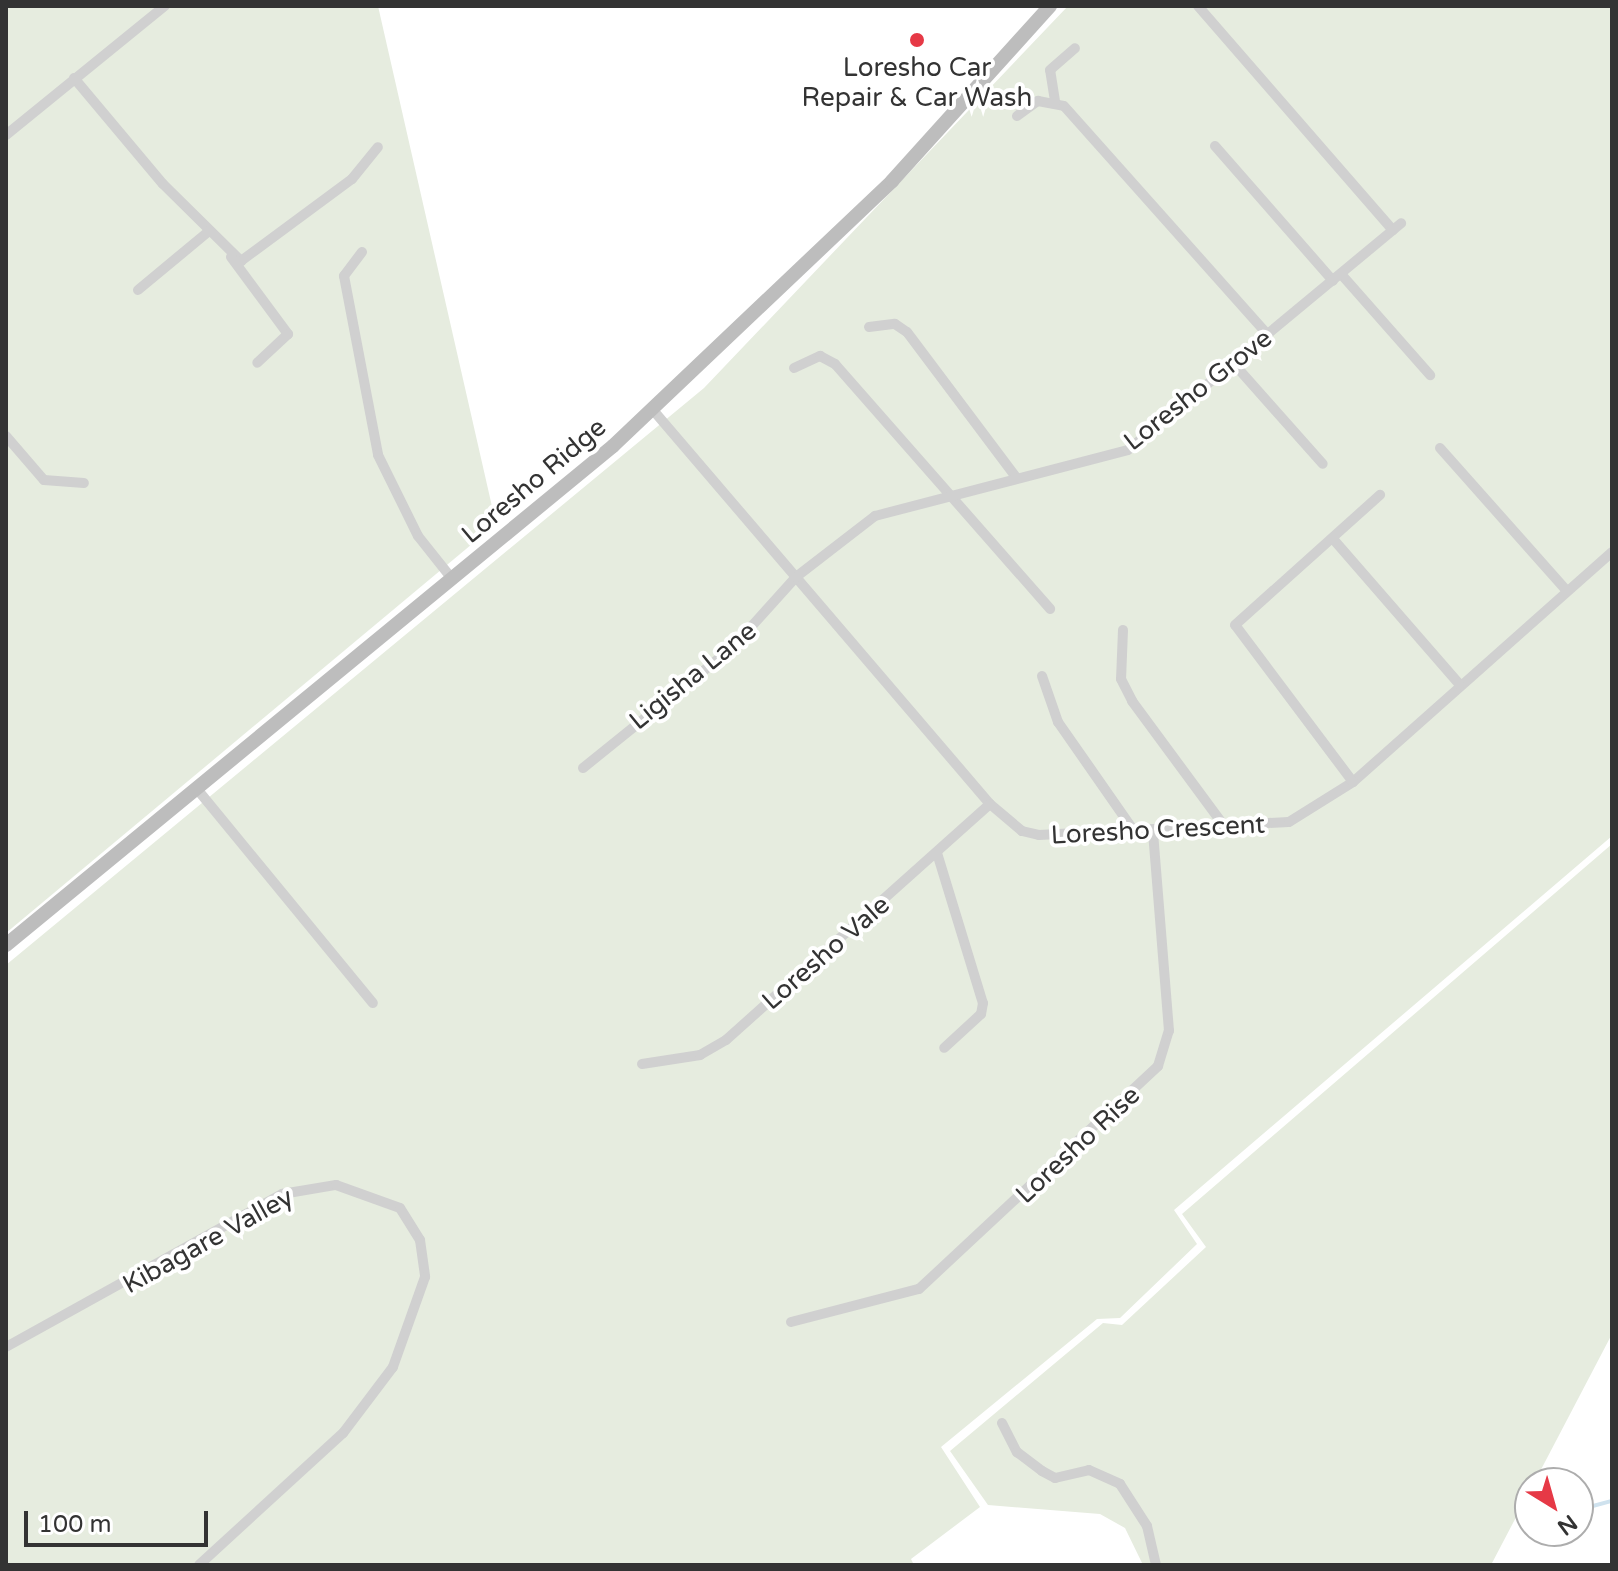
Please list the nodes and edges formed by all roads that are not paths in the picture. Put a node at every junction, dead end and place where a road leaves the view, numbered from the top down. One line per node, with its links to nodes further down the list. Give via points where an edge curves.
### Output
1 (165, 6): 5 (street)
2 (1050, 6): 22 (main road, Loresho Ridge, via 892,181)
3 (1198, 6): 14 (street, Loresho Grove, via 1397,227)
4 (1075, 48): 6 (street, via 1050,70)
5 (74, 78): 8 (street); 11 (street)
6 (1055, 101): 7 (street, via 1038,101); 17 (street)
7 (1017, 116)
8 (6, 135)
9 (1215, 146): 14 (street)
10 (378, 147): 13 (street, via 352,179 251,257)
11 (209, 231): 13 (street); 15 (street)
12 (362, 252): 33 (street, via 344,276 378,455 418,536)
13 (230, 256): 18 (street, via 288,334)
14 (1337, 278): 17 (street, Loresho Grove); 21 (street)
15 (138, 290)
16 (869, 327): 26 (street, via 895,324 907,332)
17 (1268, 335): 19 (street, Loresho Grove)
18 (257, 363)
19 (1235, 365): 25 (street); 26 (street, Loresho Grove, via 1128,450)
20 (794, 368): 29 (street, via 820,356 835,364)
21 (1430, 375)
22 (653, 410): 32 (street, Loresho Crescent); 33 (main road, Loresho Ridge)
23 (6, 436): 27 (street, via 44,480)
24 (1440, 448): 34 (street)
25 (1323, 464)
26 (1016, 477): 29 (street, Loresho Grove)
27 (84, 483)
28 (1380, 495): 30 (street)
29 (949, 498): 32 (street, Loresho Grove, via 889,508); 35 (street)
30 (1334, 540): 38 (street); 40 (street, via 1235,625)
31 (1612, 552): 34 (street, Loresho Crescent)
32 (796, 577): 39 (street, Ligisha Lane, via 733,647); 42 (street, Loresho Crescent)
33 (453, 580): 41 (main road, Loresho Ridge)
34 (1566, 590): 38 (street, Loresho Crescent)
35 (1050, 609)
36 (1123, 630): 43 (street, via 1121,679 1132,701)
37 (1042, 676): 44 (street, via 1058,722)
38 (1459, 684): 40 (street, Loresho Crescent)
39 (583, 768)
40 (1353, 782): 43 (street, Loresho Crescent, via 1289,822)
41 (197, 789): 47 (main road, Loresho Ridge); 48 (street)
42 (990, 804): 44 (street, Loresho Crescent, via 1022,831 1039,835); 46 (street, Loresho Vale)
43 (1227, 830): 45 (street, Loresho Crescent)
44 (1136, 834): 45 (street, Loresho Crescent)
45 (1153, 834): 51 (street, Loresho Rise, via 1169,1031 1158,1066 919,1289)
46 (937, 853): 49 (street, via 983,1003 981,1014); 50 (street, Loresho Vale, via 711,1051)
47 (6, 945)
48 (373, 1003)
49 (944, 1048)
50 (642, 1064)
51 (791, 1322)
52 (6, 1347): 54 (street, Kibagare Valley, via 282,1194 336,1185 400,1208 420,1240 425,1277 393,1367 343,1433)
53 (1002, 1423): 55 (street, via 1017,1452 1055,1478 1089,1470 1120,1484 1147,1526)
54 (199, 1565)
55 (1156, 1565)

